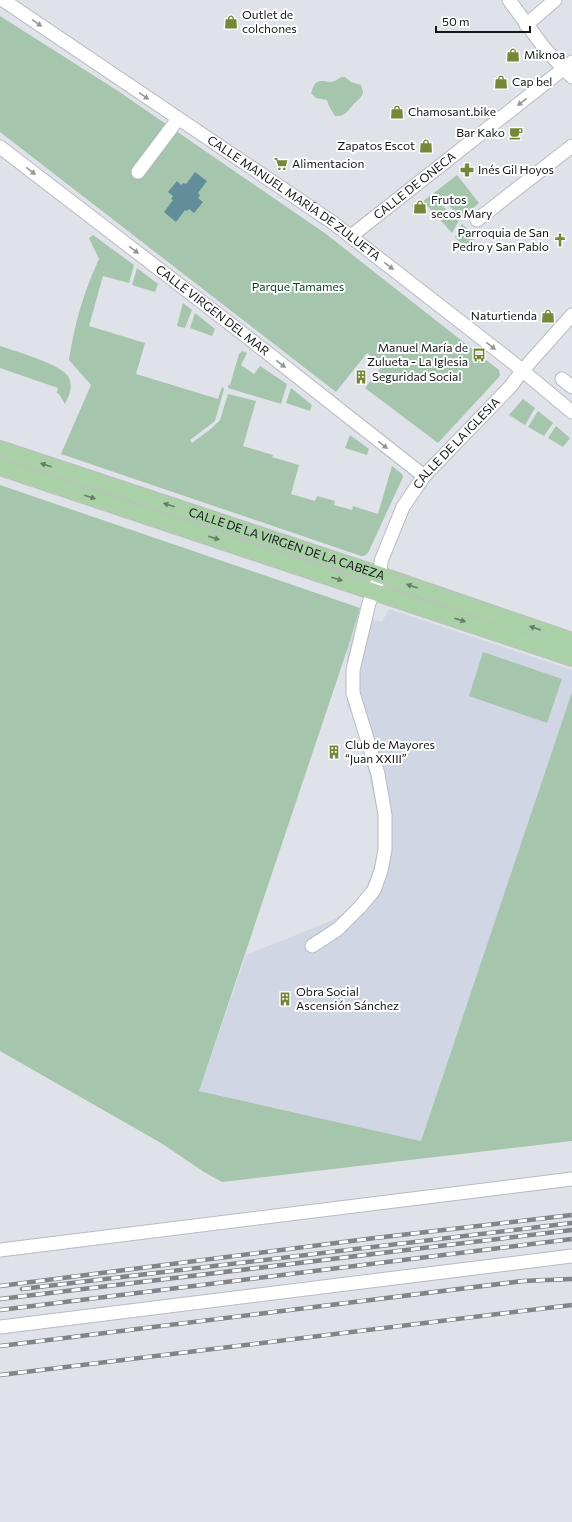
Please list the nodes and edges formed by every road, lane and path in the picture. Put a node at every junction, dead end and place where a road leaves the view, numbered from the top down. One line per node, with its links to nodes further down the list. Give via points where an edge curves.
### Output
1 (4, 0): 6 (street, CALLE MANUEL MARÍA DE ZULUETA, one-way to 6)
2 (509, 0): 4 (street)
3 (555, 0): 4 (street)
4 (526, 25): 5 (street, via 545,49)
5 (569, 69): 11 (street, CALLE DE ONECA, one-way to 11)
6 (178, 119): 9 (street); 11 (street, CALLE MANUEL MARÍA DE ZULUETA)
7 (572, 146): 10 (street)
8 (0, 147): 19 (street, CALLE VIRGEN DEL MAR, one-way to 19)
9 (138, 172)
10 (477, 220)
11 (351, 236): 13 (street, CALLE MANUEL MARÍA DE ZULUETA, one-way to 13)
12 (572, 315): 13 (street, CALLE DE LA IGLESIA)
13 (522, 371): 16 (street, CALLE MANUEL MARÍA DE ZULUETA); 19 (street, CALLE DE LA IGLESIA, via 511,386)
14 (562, 379): 15 (street)
15 (572, 387)
16 (572, 412)
17 (0, 449): 20 (main road, CALLE DE LA VIRGEN DE LA CABEZA, one-way to 17)
18 (0, 467): 21 (main road, CALLE DE LA VIRGEN DE LA CABEZA, one-way to 21)
19 (424, 476): 20 (street, CALLE DE LA IGLESIA, via 403,507 381,561)
20 (380, 575): 21 (street, CALLE DE LA IGLESIA); 22 (main road, CALLE DE LA VIRGEN DE LA CABEZA, one-way to 20)
21 (374, 592): 23 (main road, CALLE DE LA VIRGEN DE LA CABEZA, one-way to 23); 24 (street, CALLE DE LA IGLESIA, via 353,670 353,693 376,766 385,815 385,844 381,871 374,890 360,908 338,929)
22 (572, 641)
23 (572, 658)
24 (312, 946)
25 (572, 1179): 26 (street)
26 (0, 1250)
27 (572, 1256): 28 (street)
28 (0, 1327)

